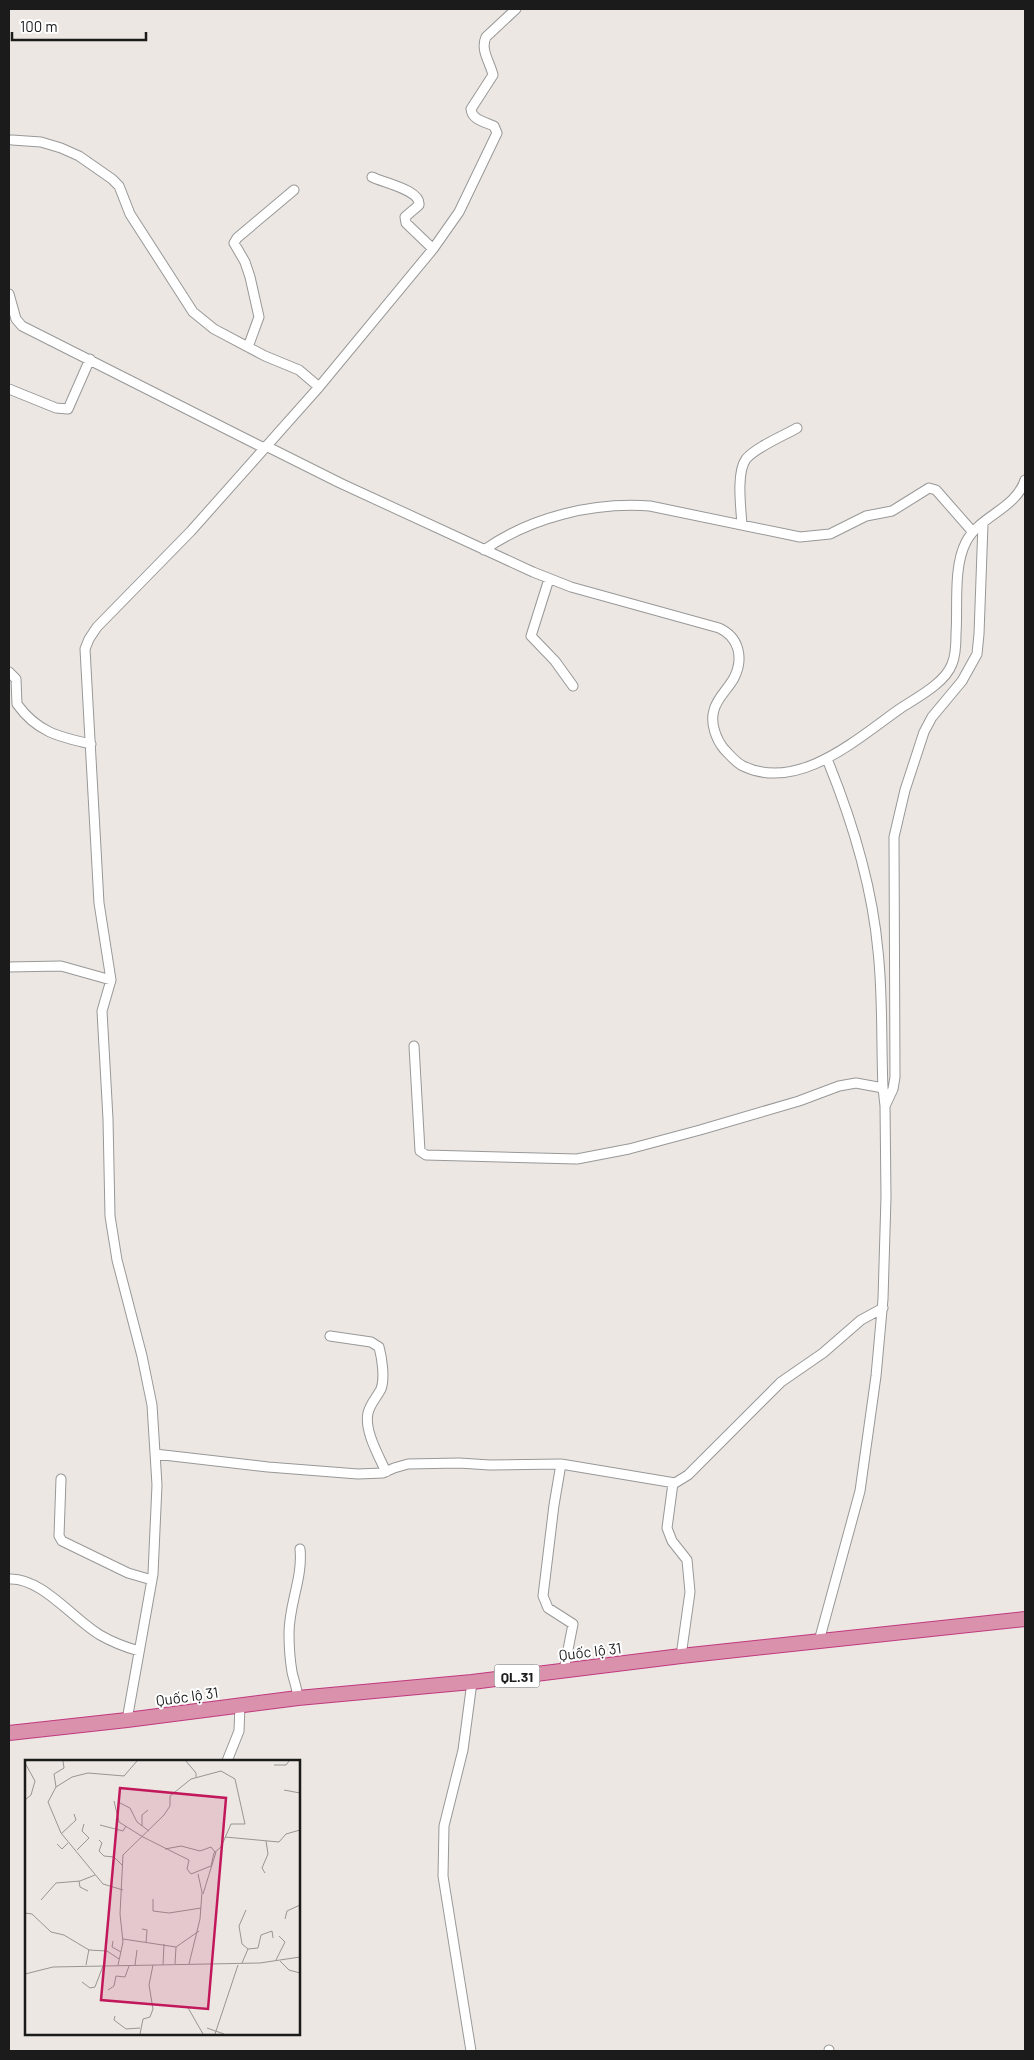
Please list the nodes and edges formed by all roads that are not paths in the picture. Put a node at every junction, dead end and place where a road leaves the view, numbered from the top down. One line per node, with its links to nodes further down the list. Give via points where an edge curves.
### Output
1 (516, 9): 5 (street, via 486,37 484,46 493,75 471,109 472,116 497,129 495,138 459,212)
2 (12, 140): 7 (street, via 41,142 61,148 79,156 117,182 130,214 193,312 214,328)
3 (372, 177): 5 (street, via 417,196 419,205 405,217 406,222)
4 (294, 190): 7 (street, via 234,243 250,277 259,318)
5 (433, 249): 9 (street)
6 (9, 294): 8 (street, via 18,323)
7 (248, 346): 9 (street, via 298,370)
8 (90, 359): 10 (street, via 68,408 56,408); 12 (street)
9 (319, 386): 12 (street)
10 (9, 389)
11 (797, 428): 15 (street, via 759,449 745,461 741,481)
12 (265, 447): 17 (street); 21 (street, via 92,633 85,649)
13 (1025, 480): 14 (street, via 1017,496)
14 (983, 524): 16 (street); 27 (street, via 977,654 962,682 932,717 924,732 894,837 895,1077)
15 (742, 525): 16 (street, via 800,537 825,535 866,516 892,511 932,488); 17 (street, via 650,506 609,507 539,521)
16 (972, 531): 22 (street, via 960,558 955,649 949,671)
17 (484, 550): 18 (street)
18 (549, 579): 20 (street, via 531,636); 22 (street, via 728,633 738,646 739,660 734,677 713,711 714,725 720,744 742,766 764,773 790,771)
19 (9, 672): 21 (street, via 16,679 17,704 40,727 54,735)
20 (573, 686)
21 (91, 744): 24 (street, via 99,903)
22 (827, 759): 26 (street, via 860,856 876,929)
23 (9, 967): 24 (street, via 61,966)
24 (111, 980): 30 (street, via 102,1011 110,1216 117,1260 152,1405)
25 (414, 1046): 26 (street, via 420,1151 426,1155 577,1159 629,1149 709,1127 839,1086 856,1083)
26 (883, 1088): 27 (street)
27 (885, 1106): 28 (street)
28 (883, 1308): 34 (street, via 861,1320 781,1382 688,1475); 39 (street, via 860,1491)
29 (330, 1336): 32 (street, via 371,1342 379,1347 381,1388 367,1420)
30 (155, 1454): 32 (street, via 324,1472); 37 (street, via 157,1518)
31 (561, 1464): 32 (street, via 408,1464); 34 (street); 42 (street, via 543,1600 548,1608 573,1624)
32 (386, 1472)
33 (61, 1479): 37 (street, via 59,1536 62,1541 128,1573)
34 (673, 1483): 41 (street, via 667,1528 672,1541 687,1560 690,1592)
35 (300, 1549): 44 (street, via 299,1577 292,1601 289,1634)
36 (9, 1579): 40 (street, via 26,1582 41,1590 100,1635)
37 (152, 1580): 40 (street)
38 (1025, 1619): 39 (highway, Quốc lộ 31 / QL.31)
39 (819, 1641): 41 (highway, Quốc lộ 31 / QL.31)
40 (139, 1651): 46 (street)
41 (681, 1656): 42 (highway, Quốc lộ 31 / QL.31)
42 (564, 1670): 43 (highway, Quốc lộ 31 / QL.31)
43 (472, 1682): 44 (highway, Quốc lộ 31 / QL.31); 49 (street, via 463,1750 444,1826 443,1858 443,1876)
44 (298, 1698): 45 (highway, Quốc lộ 31 / QL.31)
45 (240, 1705): 46 (highway, Quốc lộ 31 / QL.31); 48 (street, via 239,1731)
46 (128, 1720): 47 (highway, Quốc lộ 31 / QL.31)
47 (9, 1733)
48 (227, 1760)
49 (471, 2051)

